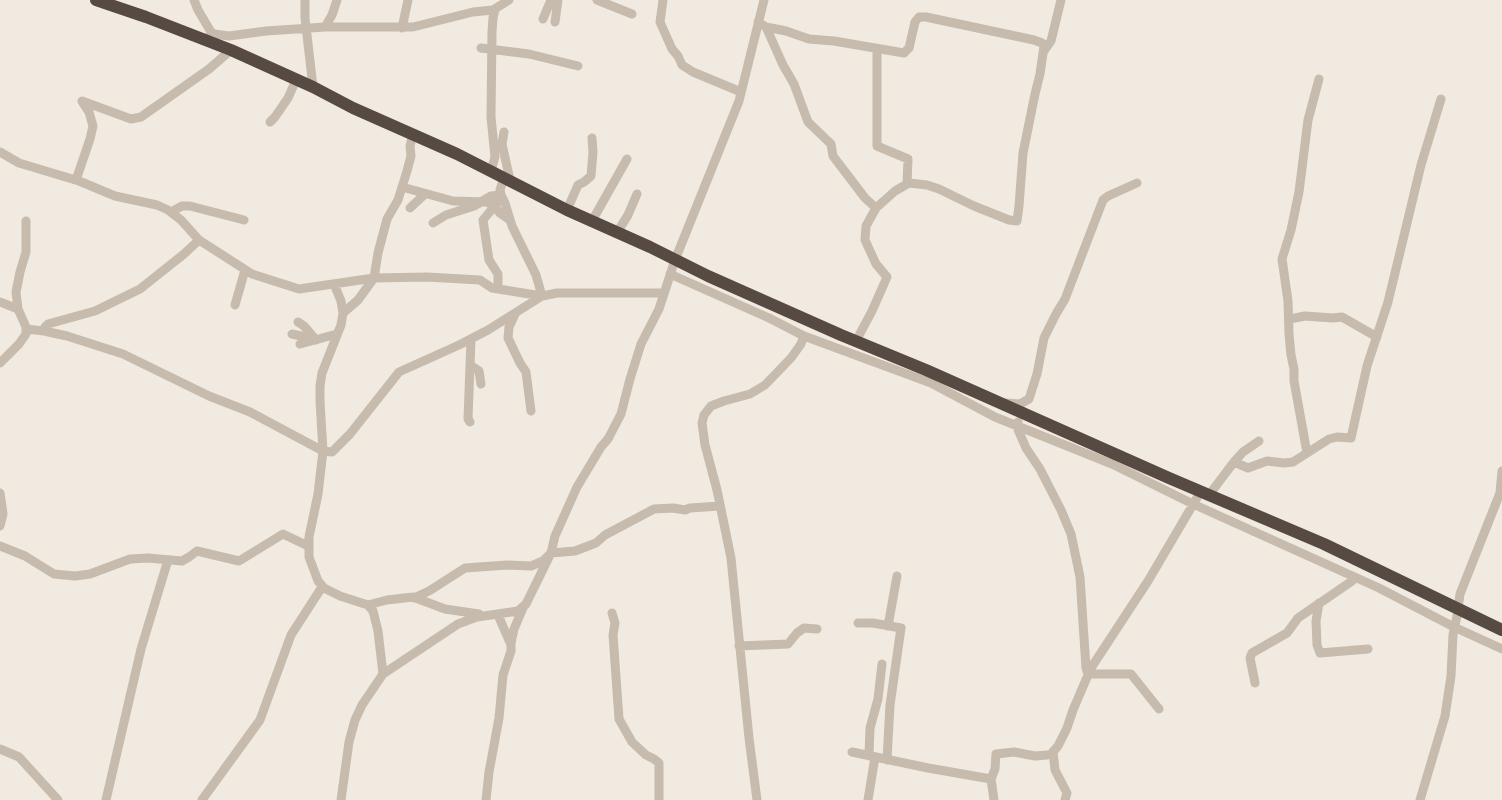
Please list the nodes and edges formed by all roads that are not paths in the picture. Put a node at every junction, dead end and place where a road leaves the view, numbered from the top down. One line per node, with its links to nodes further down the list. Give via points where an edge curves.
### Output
1 (96, 0): 21 (highway)
2 (194, 0): 21 (street, via 211,32)
3 (305, 0): 20 (street)
4 (337, 0): 18 (street)
5 (408, 0): 19 (street)
6 (509, 0): 13 (street)
7 (551, 0): 15 (street)
8 (558, 0): 16 (street)
9 (597, 0): 14 (street)
10 (663, 0): 31 (street, via 660,22 682,65)
11 (764, 0): 17 (street)
12 (1061, 0): 26 (street)
13 (495, 9): 19 (street); 23 (street)
14 (632, 14)
15 (543, 19)
16 (555, 22)
17 (762, 25): 24 (street, via 809,39); 31 (street); 50 (street, via 794,84 808,122 831,144 833,156)
18 (325, 27): 19 (street); 20 (street)
19 (402, 28)
20 (307, 29): 21 (street); 30 (street)
21 (208, 37): 25 (highway)
22 (481, 48): 23 (street)
23 (492, 49): 27 (street); 39 (street, via 491,117)
24 (877, 49): 26 (street, via 907,52 915,22 926,17 1034,40 1042,43); 42 (street, via 877,146 908,159)
25 (231, 50): 29 (highway); 40 (street, via 141,117 131,118 82,101 93,126)
26 (1044, 52): 42 (street, via 1023,153 1017,221 939,189)
27 (578, 66)
28 (1319, 79): 73 (street, via 1282,259)
29 (296, 80): 30 (highway); 33 (street)
30 (313, 87): 35 (highway)
31 (741, 92): 60 (street)
32 (1441, 99): 80 (street)
33 (270, 122)
34 (504, 132): 39 (street)
35 (413, 134): 39 (highway); 43 (street)
36 (592, 138): 51 (street, via 591,176 578,185)
37 (0, 152): 40 (street, via 19,163)
38 (627, 159): 56 (street)
39 (502, 176): 46 (street); 51 (highway)
40 (76, 180): 52 (street)
41 (1137, 183): 88 (street, via 1103,200 1065,299 1044,338 1029,399 1020,404)
42 (906, 184): 50 (street)
43 (402, 187): 44 (street); 63 (street, via 387,219)
44 (425, 194): 47 (street, via 453,201); 49 (street)
45 (637, 194): 58 (street)
46 (501, 195): 47 (street); 48 (street); 54 (street)
47 (483, 201): 48 (street); 57 (street)
48 (495, 207): 54 (street); 65 (street, via 484,220)
49 (410, 208)
50 (876, 208): 83 (street, via 866,226 865,240 887,277)
51 (568, 210): 56 (highway)
52 (171, 212): 53 (street, via 190,206); 59 (street)
53 (244, 220)
54 (510, 220): 67 (street)
55 (26, 221): 70 (street, via 26,252 16,292)
56 (592, 221): 58 (highway)
57 (433, 223)
58 (618, 232): 60 (highway)
59 (200, 240): 61 (street); 76 (street, via 140,289 95,311 48,324)
60 (675, 260): 62 (street); 83 (highway)
61 (245, 270): 64 (street, via 299,289); 69 (street)
62 (670, 274): 66 (street); 79 (street)
63 (374, 278): 64 (street); 65 (street, via 480,280); 72 (street)
64 (334, 284): 72 (street)
65 (498, 289): 67 (street)
66 (664, 293): 67 (street); 104 (street, via 636,359 621,414 577,486)
67 (542, 296): 71 (street)
68 (0, 302): 70 (street)
69 (235, 305)
70 (18, 309): 75 (street)
71 (516, 312): 81 (street); 89 (street, via 508,338 526,372)
72 (343, 313): 78 (street)
73 (1290, 319): 80 (street, via 1342,317); 94 (street, via 1294,381)
74 (298, 323): 82 (street)
75 (26, 329): 76 (street); 85 (street, via 23,339)
76 (44, 331): 93 (street, via 123,354)
77 (292, 334): 82 (street)
78 (337, 334): 82 (street); 93 (street, via 320,386)
79 (804, 336): 90 (street, via 931,383 995,417); 100 (street, via 762,388 711,406 704,415 705,444)
80 (1377, 337): 94 (street, via 1351,438 1329,439)
81 (471, 339): 86 (street); 93 (street, via 399,372 342,444 332,452)
82 (316, 340): 84 (street)
83 (856, 341): 88 (highway)
84 (300, 344)
85 (0, 363)
86 (470, 365): 87 (street, via 479,371); 91 (street)
87 (481, 384)
88 (997, 402): 90 (highway)
89 (531, 411)
90 (1019, 419): 98 (highway); 99 (street); 128 (street, via 1026,448 1071,534 1080,577)
91 (470, 422)
92 (1259, 441): 95 (street)
93 (323, 451): 103 (street)
94 (1307, 453): 95 (street, via 1289,463 1267,460 1248,468)
95 (1234, 462): 98 (street)
96 (1502, 471): 113 (street, via 1500,493)
97 (0, 493): 101 (street)
98 (1205, 493): 99 (street); 113 (highway)
99 (1193, 504): 107 (street); 128 (street)
100 (720, 506): 104 (street, via 654,509 588,546); 123 (street, via 731,558)
101 (0, 526)
102 (0, 546): 105 (street, via 69,576 90,574 130,559)
103 (308, 546): 105 (street, via 283,534 239,561 200,550 182,561); 108 (street)
104 (551, 553): 109 (street, via 531,566 465,568); 112 (street)
105 (168, 560): 138 (street, via 141,649)
106 (897, 576): 118 (street)
107 (1354, 578): 110 (street); 119 (street)
108 (322, 587): 111 (street); 139 (street, via 291,635 260,720)
109 (414, 598): 111 (street); 116 (street)
110 (1319, 603): 124 (street, via 1320,653); 129 (street, via 1298,618 1287,634 1250,655)
111 (368, 605): 127 (street, via 377,622)
112 (523, 608): 115 (street); 122 (street)
113 (1457, 608): 119 (street); 121 (highway)
114 (612, 613): 142 (street, via 619,719 632,742 659,763)
115 (499, 615): 116 (street); 122 (street)
116 (488, 616): 127 (street, via 458,624)
117 (858, 623): 118 (street)
118 (888, 626): 135 (street, via 901,628)
119 (1454, 628): 125 (street); 147 (street, via 1445,716)
120 (817, 629): 123 (street, via 804,628 788,644)
121 (1502, 630)
122 (511, 645): 141 (street)
123 (739, 646): 143 (street)
124 (1368, 649)
125 (1502, 649)
126 (882, 664): 134 (street, via 870,728)
127 (383, 674): 140 (street, via 355,720)
128 (1088, 674): 130 (street, via 1131,674); 133 (street)
129 (1255, 682)
130 (1159, 709)
131 (0, 749): 137 (street, via 19,757)
132 (852, 752): 134 (street)
133 (1053, 752): 136 (street, via 996,754); 146 (street, via 1055,770 1067,793)
134 (872, 757): 135 (street); 144 (street)
135 (887, 760): 136 (street)
136 (991, 779): 145 (street)
137 (58, 800)
138 (106, 800)
139 (202, 800)
140 (341, 800)
141 (486, 800)
142 (659, 800)
143 (757, 800)
144 (868, 800)
145 (994, 800)
146 (1065, 800)
147 (1420, 800)

